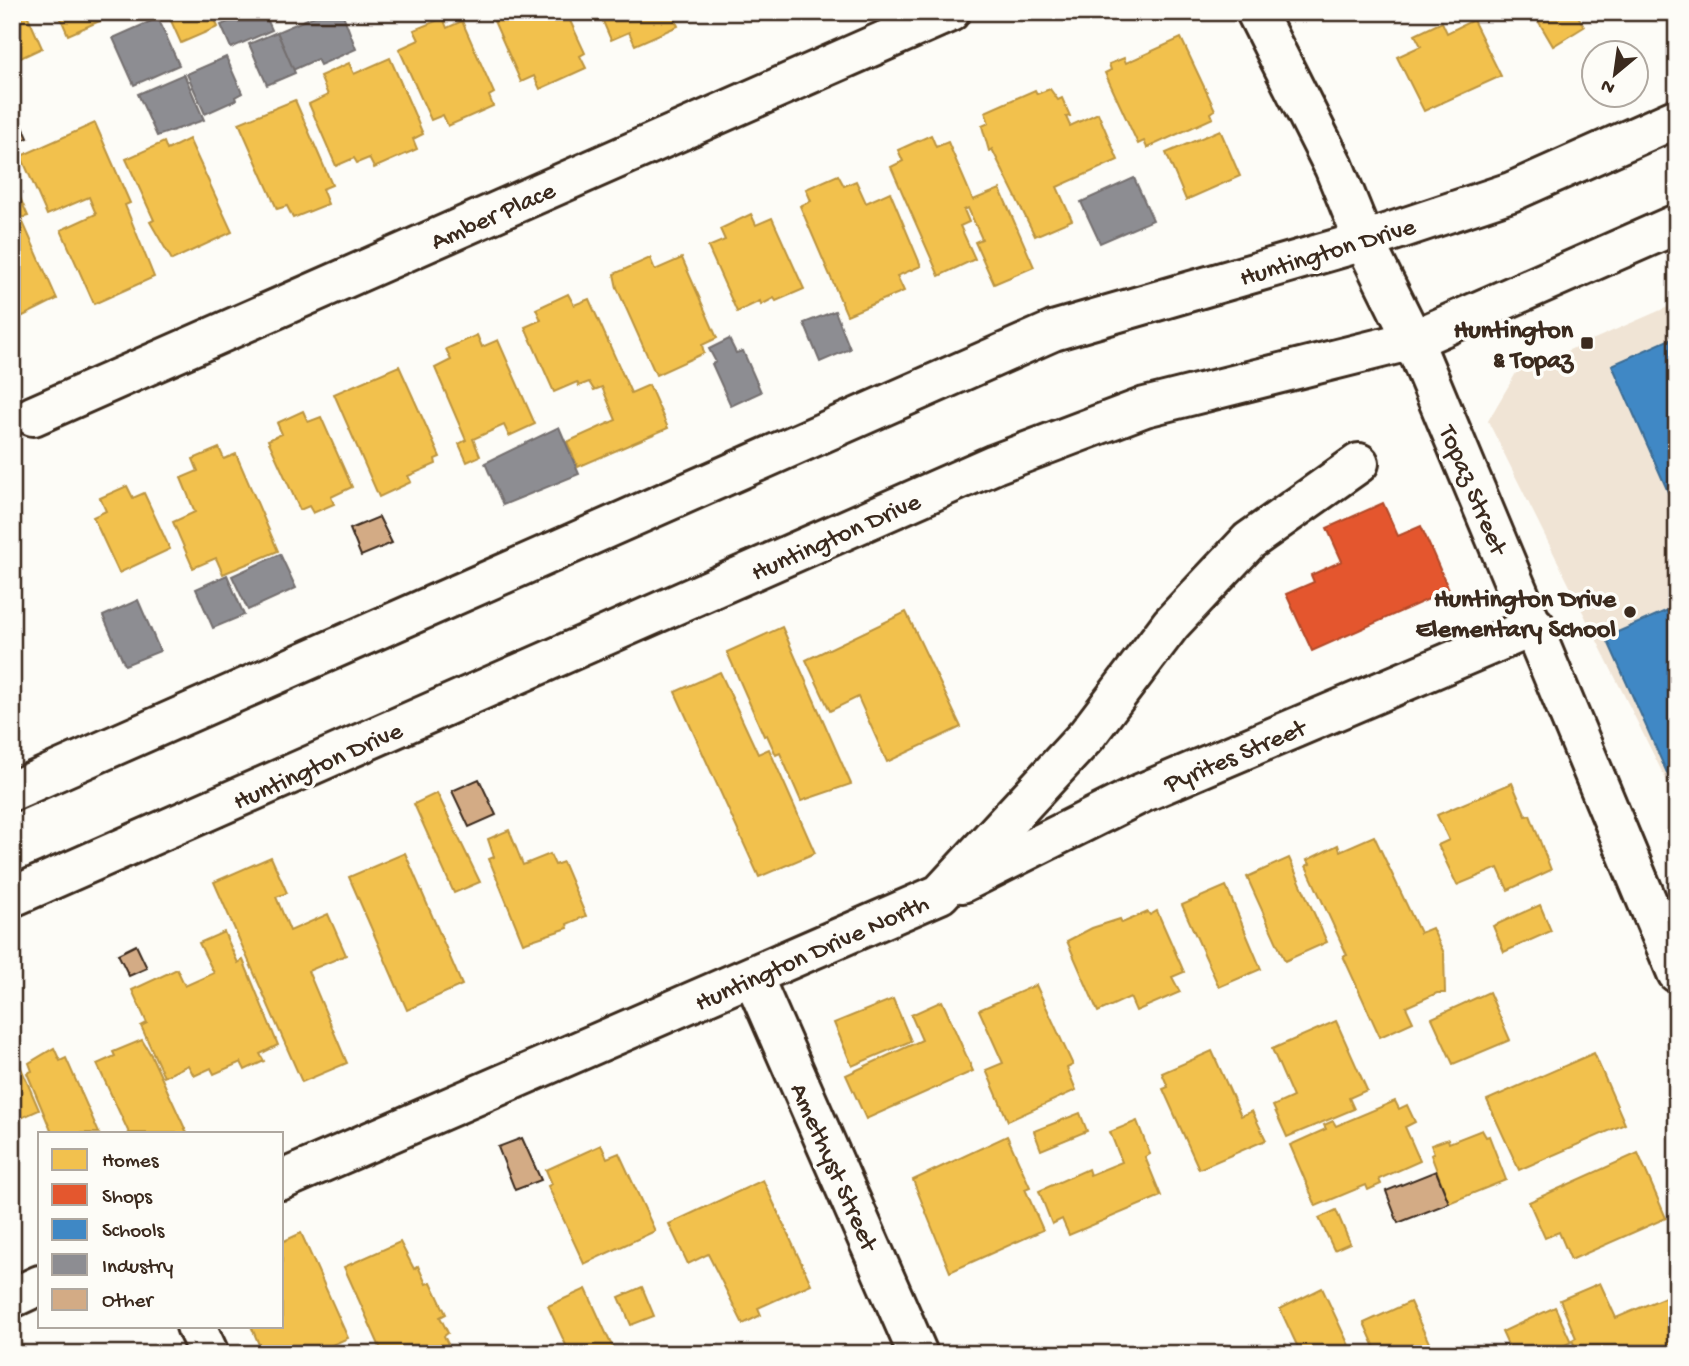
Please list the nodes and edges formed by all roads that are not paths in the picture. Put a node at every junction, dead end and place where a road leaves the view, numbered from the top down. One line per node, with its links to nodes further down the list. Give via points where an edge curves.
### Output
1 (950, 12): 7 (street, Amber Place)
2 (1255, 12): 5 (street, Topaz Street, via 1334,167)
3 (1677, 118): 5 (street, Huntington Drive, via 1511,192)
4 (1677, 224): 6 (street, Huntington Drive)
5 (1364, 241): 6 (street, Topaz Street); 10 (street, Huntington Drive, via 1053,331)
6 (1413, 340): 9 (street, Topaz Street); 12 (street, Huntington Drive, via 1144,407 995,464)
7 (33, 416)
8 (1359, 463): 11 (street, Huntington Drive North, via 1249,541 1171,624 1087,735)
9 (1535, 626): 11 (street, Pyrites Street, via 1142,793); 13 (street, Topaz Street)
10 (12, 791)
11 (940, 894): 14 (street, Huntington Drive North)
12 (12, 897)
13 (1677, 973)
14 (753, 977): 15 (street, Huntington Drive North); 20 (street, Amethyst Street)
15 (284, 1179)
16 (38, 1287): 17 (street)
17 (12, 1298)
18 (197, 1328): 19 (street)
19 (209, 1354)
20 (918, 1354)

